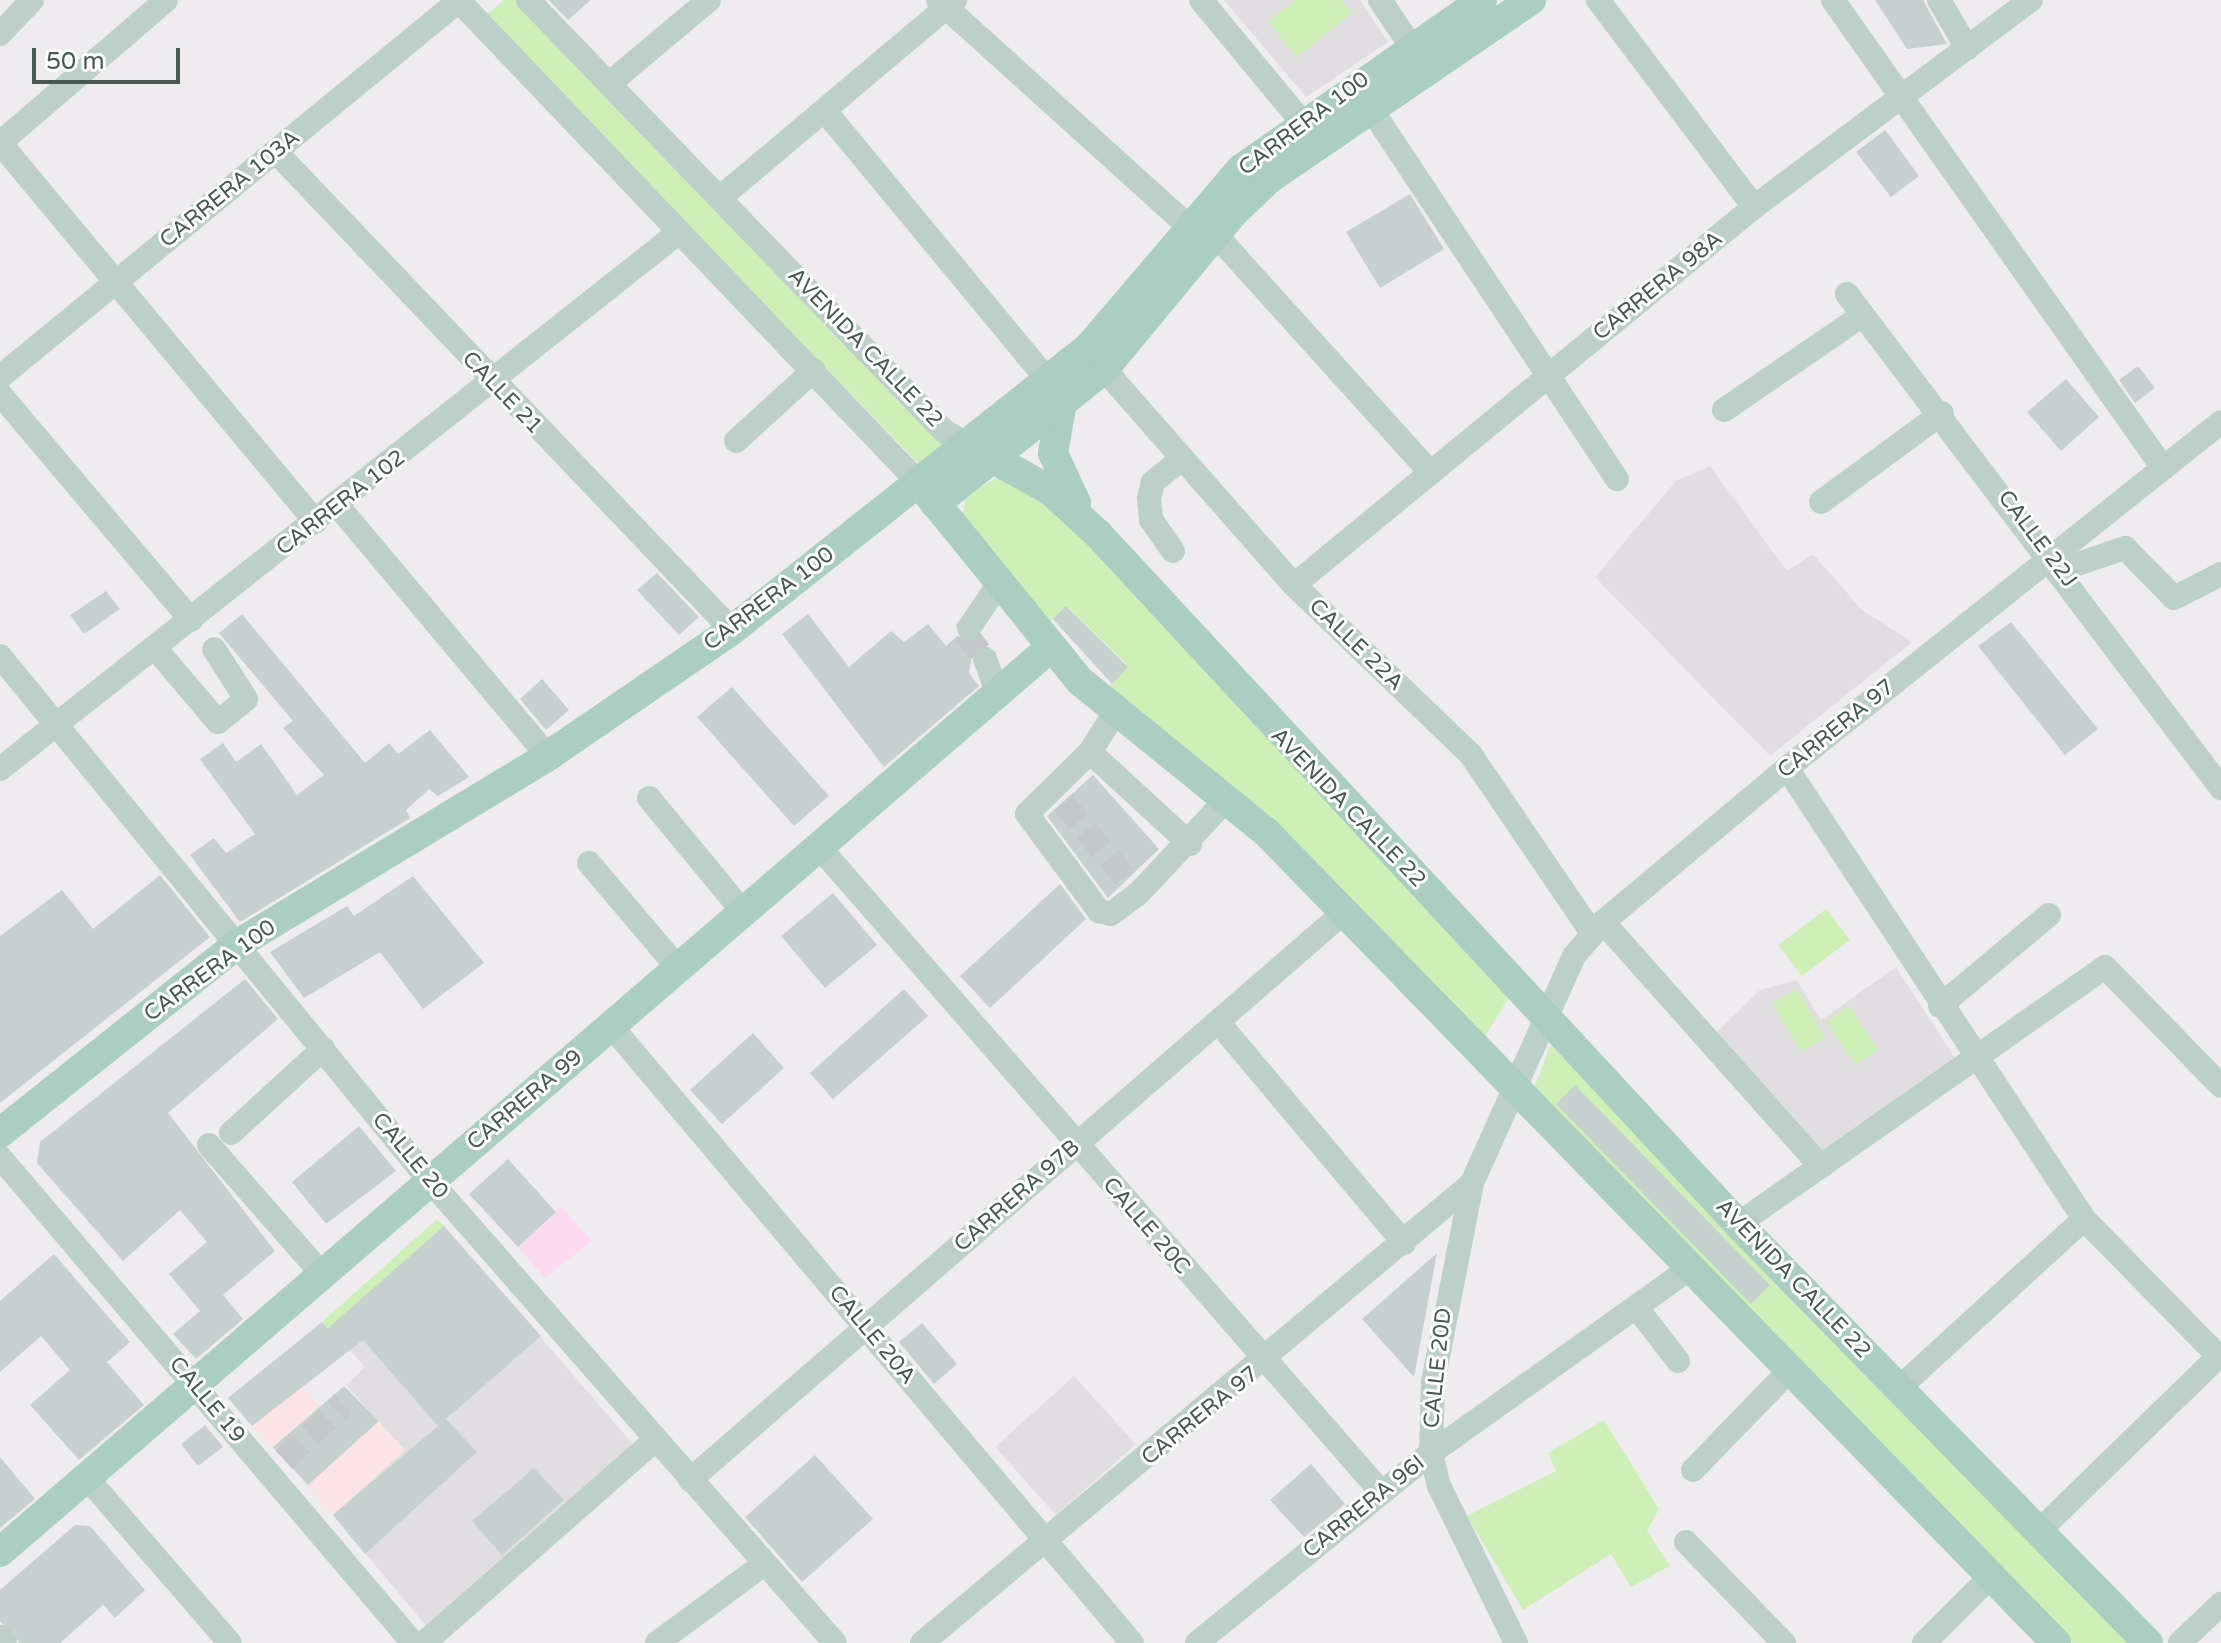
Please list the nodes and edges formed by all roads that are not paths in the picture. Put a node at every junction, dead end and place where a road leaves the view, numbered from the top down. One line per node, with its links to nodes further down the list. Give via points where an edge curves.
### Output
1 (32, 0): 15 (street)
2 (166, 0): 23 (street)
3 (459, 0): 24 (street, CARRERA 103A); 28 (street)
4 (528, 0): 18 (street, AVENIDA CALLE 22)
5 (709, 0): 18 (street)
6 (1201, 0): 22 (street)
7 (1380, 0): 16 (street)
8 (1482, 0): 16 (main road, CARRERA 100)
9 (1531, 0): 20 (main road, CARRERA 100)
10 (1598, 0): 26 (street)
11 (1833, 0): 19 (street)
12 (1939, 0): 17 (street)
13 (2031, 0): 17 (street, CARRERA 98A)
14 (947, 3): 21 (street); 27 (street)
15 (0, 34)
16 (1411, 46): 22 (main road, CARRERA 100)
17 (1967, 48): 19 (street, CARRERA 98A)
18 (610, 83): 25 (street, AVENIDA CALLE 22)
19 (1897, 97): 26 (street, CARRERA 98A); 45 (street)
20 (1369, 106): 27 (main road, CARRERA 100); 34 (street)
21 (825, 111): 25 (street); 38 (street)
22 (1301, 121): 27 (main road, CARRERA 100, via 1241,169)
23 (0, 143): 29 (street)
24 (276, 152): 29 (street, CARRERA 103A); 36 (street, CALLE 21)
25 (721, 197): 43 (street, AVENIDA CALLE 22, via 944,431)
26 (1754, 207): 34 (street, CARRERA 98A)
27 (1203, 232): 32 (main road, CARRERA 100); 38 (main road, CARRERA 100, via 1126,309); 46 (street)
28 (678, 233): 33 (street); 36 (street, CARRERA 102)
29 (116, 282): 35 (street, CARRERA 103A); 51 (street)
30 (1847, 294): 31 (street, CALLE 22J)
31 (1863, 315): 39 (street); 40 (street, CALLE 22J)
32 (1104, 369): 38 (main road, CARRERA 100); 44 (street, CALLE 22A)
33 (814, 370): 42 (street); 48 (street)
34 (1549, 375): 46 (street, CARRERA 98A); 47 (street)
35 (0, 377)
36 (494, 385): 50 (street, CARRERA 102); 60 (street, CALLE 21)
37 (0, 394): 58 (street)
38 (1055, 395): 43 (main road, CARRERA 100); 52 (main road, via 1058,472)
39 (1724, 410)
40 (1942, 413): 49 (street); 54 (street, CALLE 22J)
41 (2221, 422): 45 (street, CARRERA 97)
42 (736, 441)
43 (981, 452): 48 (main road, CARRERA 100); 52 (main road, AVENIDA CALLE 22, via 1050,490)
44 (1179, 461): 53 (street, via 1153,482 1149,498 1151,520); 57 (street, CALLE 22A)
45 (2163, 468): 54 (street, CARRERA 97)
46 (1427, 469): 57 (street, CARRERA 98A)
47 (1617, 479)
48 (927, 494): 56 (main road); 60 (main road, CARRERA 100)
49 (1821, 502)
50 (338, 506): 51 (street, CARRERA 102); 70 (street)
51 (316, 522): 58 (street, CARRERA 102)
52 (1098, 534): 86 (main road, AVENIDA CALLE 22, via 1319,780)
53 (1173, 551)
54 (2055, 562): 55 (street, via 2125,548 2174,598); 71 (street, CARRERA 97); 73 (street, CALLE 22J)
55 (2221, 574)
56 (998, 585): 59 (street); 62 (main road)
57 (1294, 585): 82 (street, CALLE 22A, via 1471,755)
58 (191, 620): 61 (street, CARRERA 102)
59 (969, 628)
60 (732, 630): 70 (main road, CARRERA 100)
61 (155, 648): 63 (street, via 218,722 246,699); 68 (street, CARRERA 102)
62 (1050, 648): 66 (main road, CARRERA 99); 67 (main road)
63 (214, 649)
64 (0, 656): 68 (street, CALLE 20)
65 (985, 659): 66 (street)
66 (998, 694): 77 (main road, CARRERA 99)
67 (1114, 714): 69 (street); 75 (main road)
68 (56, 723): 72 (street, CARRERA 102); 83 (street, CALLE 20)
69 (1090, 752): 76 (street); 76 (street, via 1057,796 1027,818 1099,911 1111,914)
70 (548, 756): 83 (main road, CARRERA 100)
71 (1787, 768): 82 (street, CARRERA 97); 85 (street)
72 (0, 769)
73 (2221, 788)
74 (649, 798): 80 (street)
75 (1226, 800): 76 (street); 79 (main road)
76 (1190, 844)
77 (820, 848): 80 (main road, CARRERA 99); 94 (street, CALLE 20C)
78 (589, 863): 84 (street)
79 (1344, 912): 87 (street, CARRERA 97B); 92 (main road)
80 (744, 913): 84 (main road, CARRERA 99)
81 (2049, 915): 85 (street)
82 (1598, 927): 86 (street, CARRERA 97); 96 (street, CALLE 22A)
83 (238, 944): 89 (street, CALLE 20); 93 (main road, CARRERA 100)
84 (679, 969): 88 (main road, CARRERA 99)
85 (1940, 1006): 90 (street)
86 (1546, 1011): 92 (street, CARRERA 97); 100 (main road, AVENIDA CALLE 22)
87 (1218, 1022): 94 (street, CARRERA 97B); 101 (street)
88 (612, 1027): 97 (main road, CARRERA 99); 105 (street, CALLE 20A)
89 (323, 1049): 97 (street, CALLE 20); 103 (street, via 220,1139)
90 (1975, 1059): 91 (street, via 2105,967); 96 (street); 99 (street)
91 (2221, 1086)
92 (1515, 1088): 98 (street, CALLE 20D); 102 (main road)
93 (0, 1133)
94 (1075, 1145): 105 (street, CARRERA 97B); 108 (street, CALLE 20C)
95 (0, 1157): 110 (street, CALLE 19)
96 (1821, 1167): 100 (street)
97 (430, 1181): 103 (main road, CARRERA 99); 112 (street, CALLE 20)
98 (1472, 1183): 101 (street, CARRERA 97); 113 (street, CALLE 20D, via 1440,1318)
99 (2084, 1219): 106 (street); 111 (street)
100 (1738, 1224): 111 (main road, AVENIDA CALLE 22)
101 (1404, 1243): 108 (street, CARRERA 97)
102 (1692, 1267): 104 (street, CARRERA 96I); 109 (main road)
103 (320, 1272): 110 (main road, CARRERA 99)
104 (1637, 1308): 107 (street); 113 (street, CARRERA 96I)
105 (866, 1330): 116 (street, CARRERA 97B); 119 (street, CALLE 20A)
106 (2220, 1356): 118 (street)
107 (1678, 1361)
108 (1265, 1362): 117 (street, CALLE 20C); 119 (street, CARRERA 97)
109 (1791, 1369): 114 (street); 123 (main road)
110 (194, 1385): 115 (main road, CARRERA 99); 130 (street, CALLE 19, via 278,1467)
111 (1900, 1387): 118 (main road, AVENIDA CALLE 22)
112 (655, 1440): 116 (street, CALLE 20); 131 (street)
113 (1431, 1453): 117 (street, CARRERA 96I); 126 (street, CALLE 20D, via 1450,1514)
114 (1693, 1470)
115 (87, 1478): 121 (main road, CARRERA 99); 129 (street)
116 (690, 1480): 122 (street, CALLE 20)
117 (1381, 1492): 136 (street, CARRERA 96I)
118 (2040, 1530): 139 (main road, AVENIDA CALLE 22)
119 (1047, 1541): 134 (street, CARRERA 97); 135 (street, CALLE 20A)
120 (1686, 1542): 137 (street)
121 (0, 1552)
122 (764, 1564): 132 (street); 133 (street, CALLE 20)
123 (1992, 1575): 127 (main road); 138 (street)
124 (2221, 1604): 140 (street)
125 (0, 1637): 128 (street)
126 (1508, 1640)
127 (2048, 1640)
128 (5, 1643)
129 (230, 1643)
130 (413, 1643)
131 (424, 1643)
132 (657, 1643)
133 (835, 1643)
134 (922, 1643)
135 (1132, 1643)
136 (1197, 1643)
137 (1784, 1643)
138 (1924, 1643)
139 (2148, 1643)
140 (2180, 1643)

